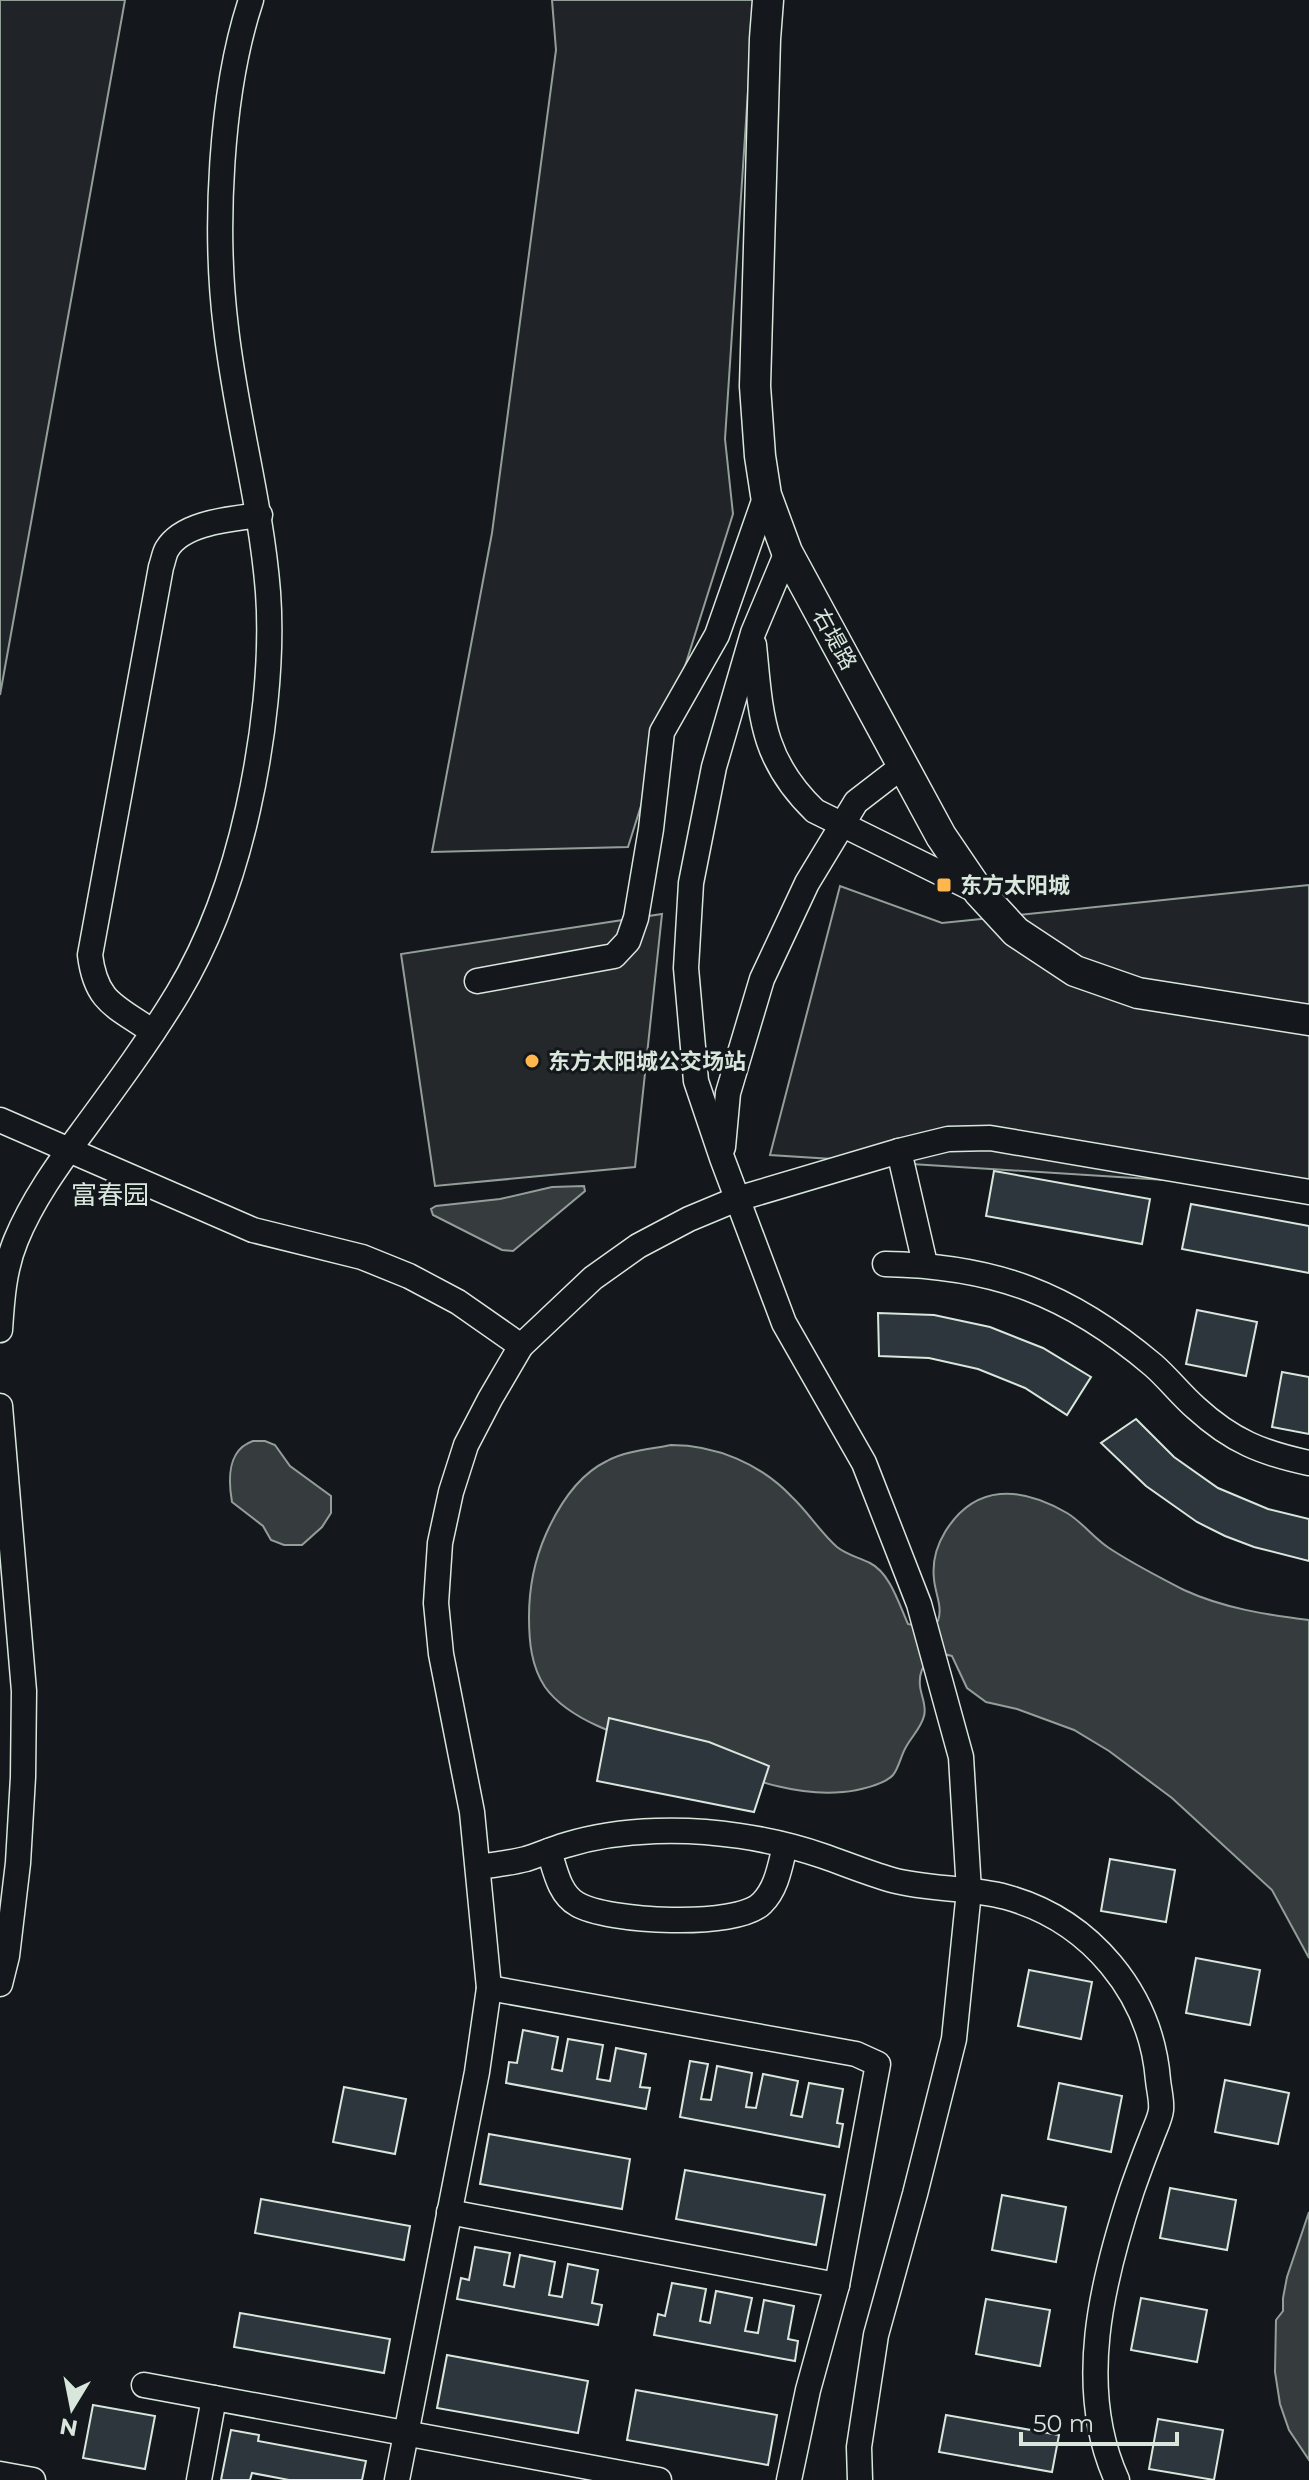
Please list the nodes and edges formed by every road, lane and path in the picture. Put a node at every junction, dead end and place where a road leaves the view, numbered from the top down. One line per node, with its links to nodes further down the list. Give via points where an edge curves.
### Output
1 (251, 0): 4 (street, via 233,74 221,236 225,326)
2 (768, 0): 3 (main road, 右堤路, via 755,386)
3 (766, 495): 5 (main road, 右堤路); 10 (street, via 717,635 662,732 643,876 628,941 614,956)
4 (260, 515): 12 (street, via 269,597 267,671 247,810 209,931); 12 (street, via 216,521 183,533 167,548 161,567 90,955 93,978 104,997)
5 (787, 552): 6 (street); 7 (main road, 右堤路)
6 (753, 633): 8 (street, via 762,720 775,759 796,793); 16 (street, via 714,767 691,883 686,968 696,1081)
7 (904, 765): 8 (street, via 856,802); 9 (main road, 右堤路, via 941,836)
8 (842, 825): 9 (street); 16 (street, via 807,883 762,979 728,1093)
9 (979, 892): 11 (main road, 右堤路, via 1016,932 1075,971 1138,993)
10 (477, 981)
11 (1309, 1020)
12 (153, 1032): 14 (street)
13 (0, 1120): 14 (street)
14 (69, 1150): 21 (street, via 15,1241 3,1288); 22 (street, via 253,1230 362,1257 409,1276)
15 (899, 1151): 17 (street, via 948,1139 990,1138); 18 (street); 20 (street)
16 (722, 1158): 18 (street)
17 (1309, 1192)
18 (737, 1199): 22 (street, via 638,1246 593,1278); 30 (street, via 784,1323 864,1463 919,1604 961,1757)
19 (885, 1264): 20 (street)
20 (925, 1264): 24 (street, via 980,1273 1070,1306 1156,1367 1230,1437)
21 (0, 1330)
22 (521, 1346): 29 (street, via 466,1445 440,1543 436,1603 441,1654)
23 (0, 1406): 25 (street)
24 (1309, 1463)
25 (4, 1504): 26 (street, via 24,1691)
26 (12, 1710): 31 (street, via 23,1777 18,1863)
27 (785, 1846): 28 (street, via 706,1832 657,1831 608,1835); 28 (street, via 774,1887 761,1905 735,1917 670,1921 577,1905 564,1893); 30 (street, via 902,1882)
28 (549, 1851): 29 (street)
29 (478, 1867): 33 (street)
30 (969, 1891): 46 (street, via 954,2039 876,2335 859,2447); 47 (street, via 1004,1896 1050,1913 1089,1940 1120,1975 1143,2015 1157,2061 1161,2112 1118,2233 1104,2286 1096,2356 1103,2438)
31 (6, 1910): 32 (street, via 7,1956)
32 (0, 1984)
33 (489, 1988): 34 (street); 35 (street, via 856,2054 878,2064)
34 (449, 2212): 35 (street); 38 (street)
35 (837, 2285): 45 (street)
36 (144, 2385): 37 (street)
37 (214, 2398): 38 (street); 42 (street)
38 (405, 2435): 40 (street); 43 (street)
39 (0, 2474): 41 (street)
40 (599, 2475): 44 (street)
41 (33, 2480)
42 (199, 2480)
43 (397, 2480)
44 (659, 2480)
45 (789, 2480)
46 (860, 2480)
47 (1117, 2480)

